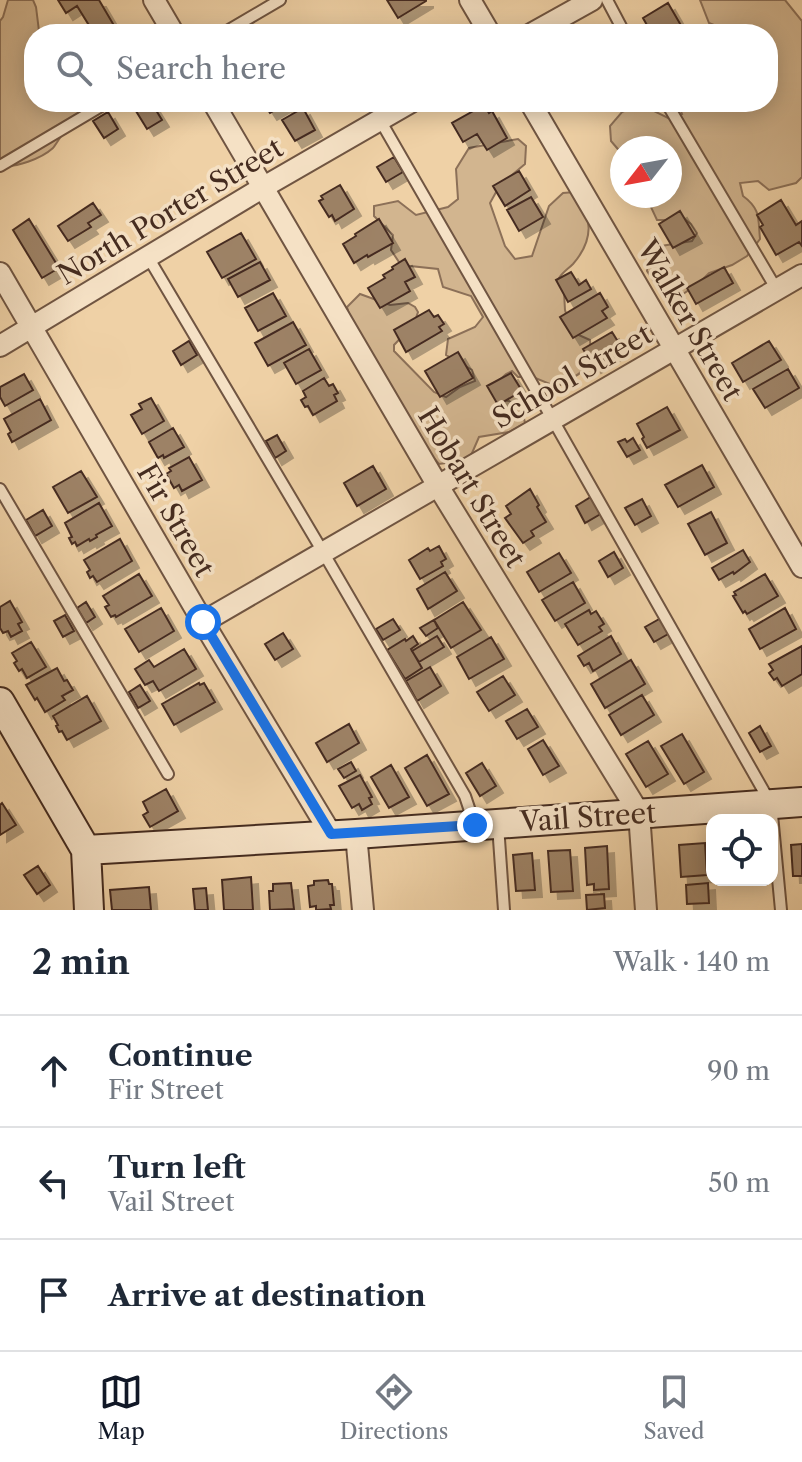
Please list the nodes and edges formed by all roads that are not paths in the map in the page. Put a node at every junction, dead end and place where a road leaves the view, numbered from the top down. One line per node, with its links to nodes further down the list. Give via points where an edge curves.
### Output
1 (154, 0): 6 (street)
2 (280, 0): 7 (lane)
3 (470, 0): 8 (street)
4 (592, 0): 9 (street)
5 (607, 0): 10 (lane)
6 (168, 24)
7 (239, 24)
8 (484, 24)
9 (549, 24)
10 (620, 24)
11 (91, 112): 17 (lane)
12 (219, 112): 18 (street, Hobart Street)
13 (394, 112): 16 (street, North Porter Street)
14 (536, 112): 25 (street, Walker Street)
15 (672, 112): 22 (lane)
16 (380, 120): 18 (street, North Porter Street); 26 (lane)
17 (0, 166)
18 (262, 188): 19 (street, North Porter Street); 27 (street, Hobart Street)
19 (148, 257): 23 (street, North Porter Street); 29 (lane)
20 (0, 273): 23 (street, Fir Street)
21 (801, 279): 22 (street, School Street)
22 (777, 290): 25 (street, School Street)
23 (32, 327): 24 (street, North Porter Street); 31 (street, Fir Street)
24 (0, 346)
25 (674, 350): 26 (street, School Street); 30 (street, Walker Street)
26 (553, 420): 27 (street, School Street); 35 (lane)
27 (438, 486): 29 (street, School Street); 36 (street, Hobart Street)
28 (0, 489): 33 (lane)
29 (323, 552): 31 (street, School Street); 37 (lane, via 465,796)
30 (802, 567)
31 (203, 622): 38 (street, Fir Street)
32 (0, 702): 39 (street)
33 (168, 774)
34 (802, 802): 35 (street, Vail Street)
35 (771, 804): 36 (street, Vail Street); 44 (lane)
36 (639, 813): 37 (street, Vail Street); 43 (street, Hobart Street)
37 (487, 824): 38 (street, Vail Street); 42 (lane)
38 (344, 834): 39 (street, Vail Street); 41 (street, Fir Street)
39 (86, 850): 40 (street)
40 (89, 910)
41 (363, 910)
42 (504, 910)
43 (646, 910)
44 (781, 910)

